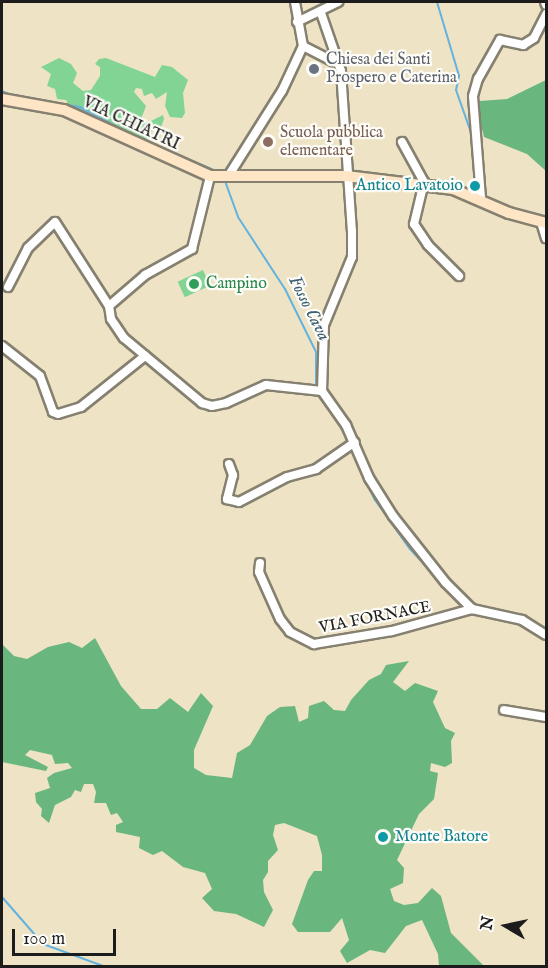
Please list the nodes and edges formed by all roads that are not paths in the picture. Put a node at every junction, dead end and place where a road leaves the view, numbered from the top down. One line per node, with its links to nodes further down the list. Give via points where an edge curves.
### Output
1 (295, 2): 5 (street)
2 (338, 2): 3 (street)
3 (321, 13): 5 (street); 7 (street)
4 (546, 14): 13 (street, via 534,38 523,45 500,40 478,79 473,96)
5 (297, 22): 6 (street)
6 (303, 46): 7 (street); 10 (street, via 282,91)
7 (335, 62): 11 (street, via 343,85)
8 (2, 99): 10 (street, VIA CHIATRI, via 74,113)
9 (402, 142): 12 (street)
10 (221, 176): 11 (street); 18 (street, via 192,249 146,275)
11 (346, 176): 12 (street); 21 (street, via 352,257 340,278 324,325)
12 (424, 185): 13 (street); 16 (street, via 414,224 428,245)
13 (481, 198): 14 (street)
14 (544, 223): 15 (street)
15 (546, 238)
16 (459, 276)
17 (8, 287): 18 (street, via 28,248 55,222)
18 (109, 306): 20 (street, via 111,319 124,338)
19 (2, 346): 20 (street, via 40,376 53,412 58,414 81,407)
20 (145, 356): 21 (street, via 206,405 226,403 266,385)
21 (318, 390): 22 (street)
22 (353, 444): 23 (street, via 316,469 287,477 239,502 226,499 233,475); 25 (street, via 393,516)
23 (229, 464)
24 (260, 563): 25 (street, VIA FORNACE, via 258,568 280,619 290,632 314,644 392,631)
25 (471, 610): 26 (street, via 522,620)
26 (546, 635)
27 (504, 710): 28 (street)
28 (546, 717)

